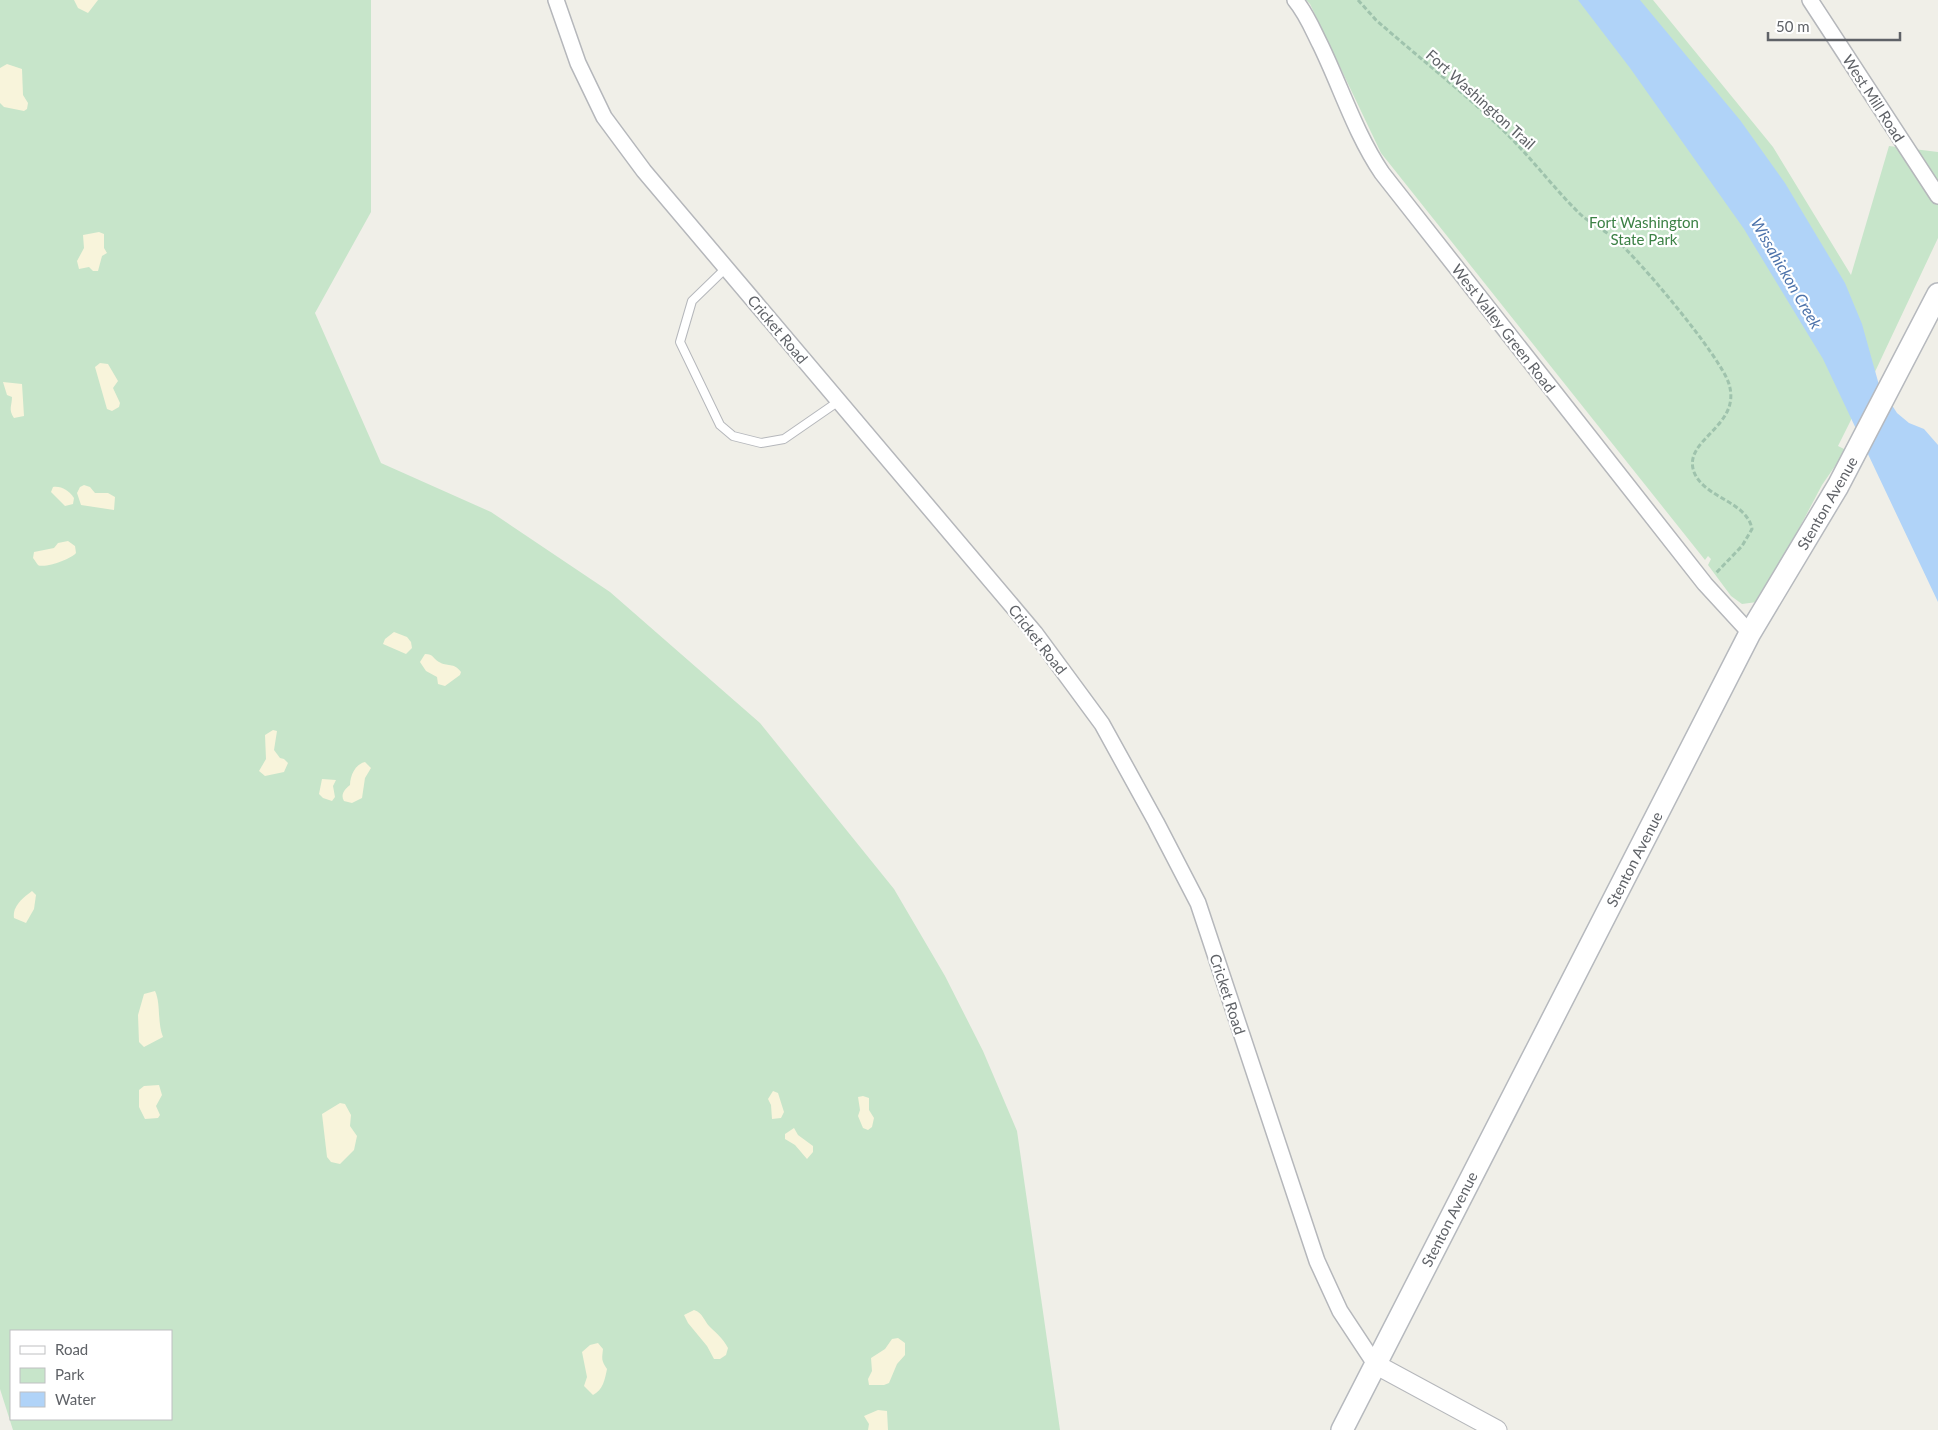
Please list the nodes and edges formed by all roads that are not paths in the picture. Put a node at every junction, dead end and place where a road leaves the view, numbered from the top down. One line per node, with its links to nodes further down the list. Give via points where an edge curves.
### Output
1 (556, 0): 5 (street, Cricket Road, via 578,63 604,117 644,171)
2 (1295, 0): 8 (street, West Valley Green Road, via 1325,53 1366,150 1382,174 1705,584)
3 (1810, 0): 4 (street, West Mill Road)
4 (1938, 196)
5 (726, 268): 7 (street, Cricket Road); 7 (lane, via 692,301 680,342 720,425 733,436 761,442 784,439)
6 (1938, 294): 8 (main road, Stenton Avenue, via 1838,486)
7 (839, 401): 9 (street, Cricket Road, via 1035,633 1102,724 1198,903 1317,1261 1340,1311)
8 (1750, 633): 9 (main road, Stenton Avenue)
9 (1375, 1364): 10 (main road, Stenton Avenue); 11 (street)
10 (1342, 1430)
11 (1497, 1430)

